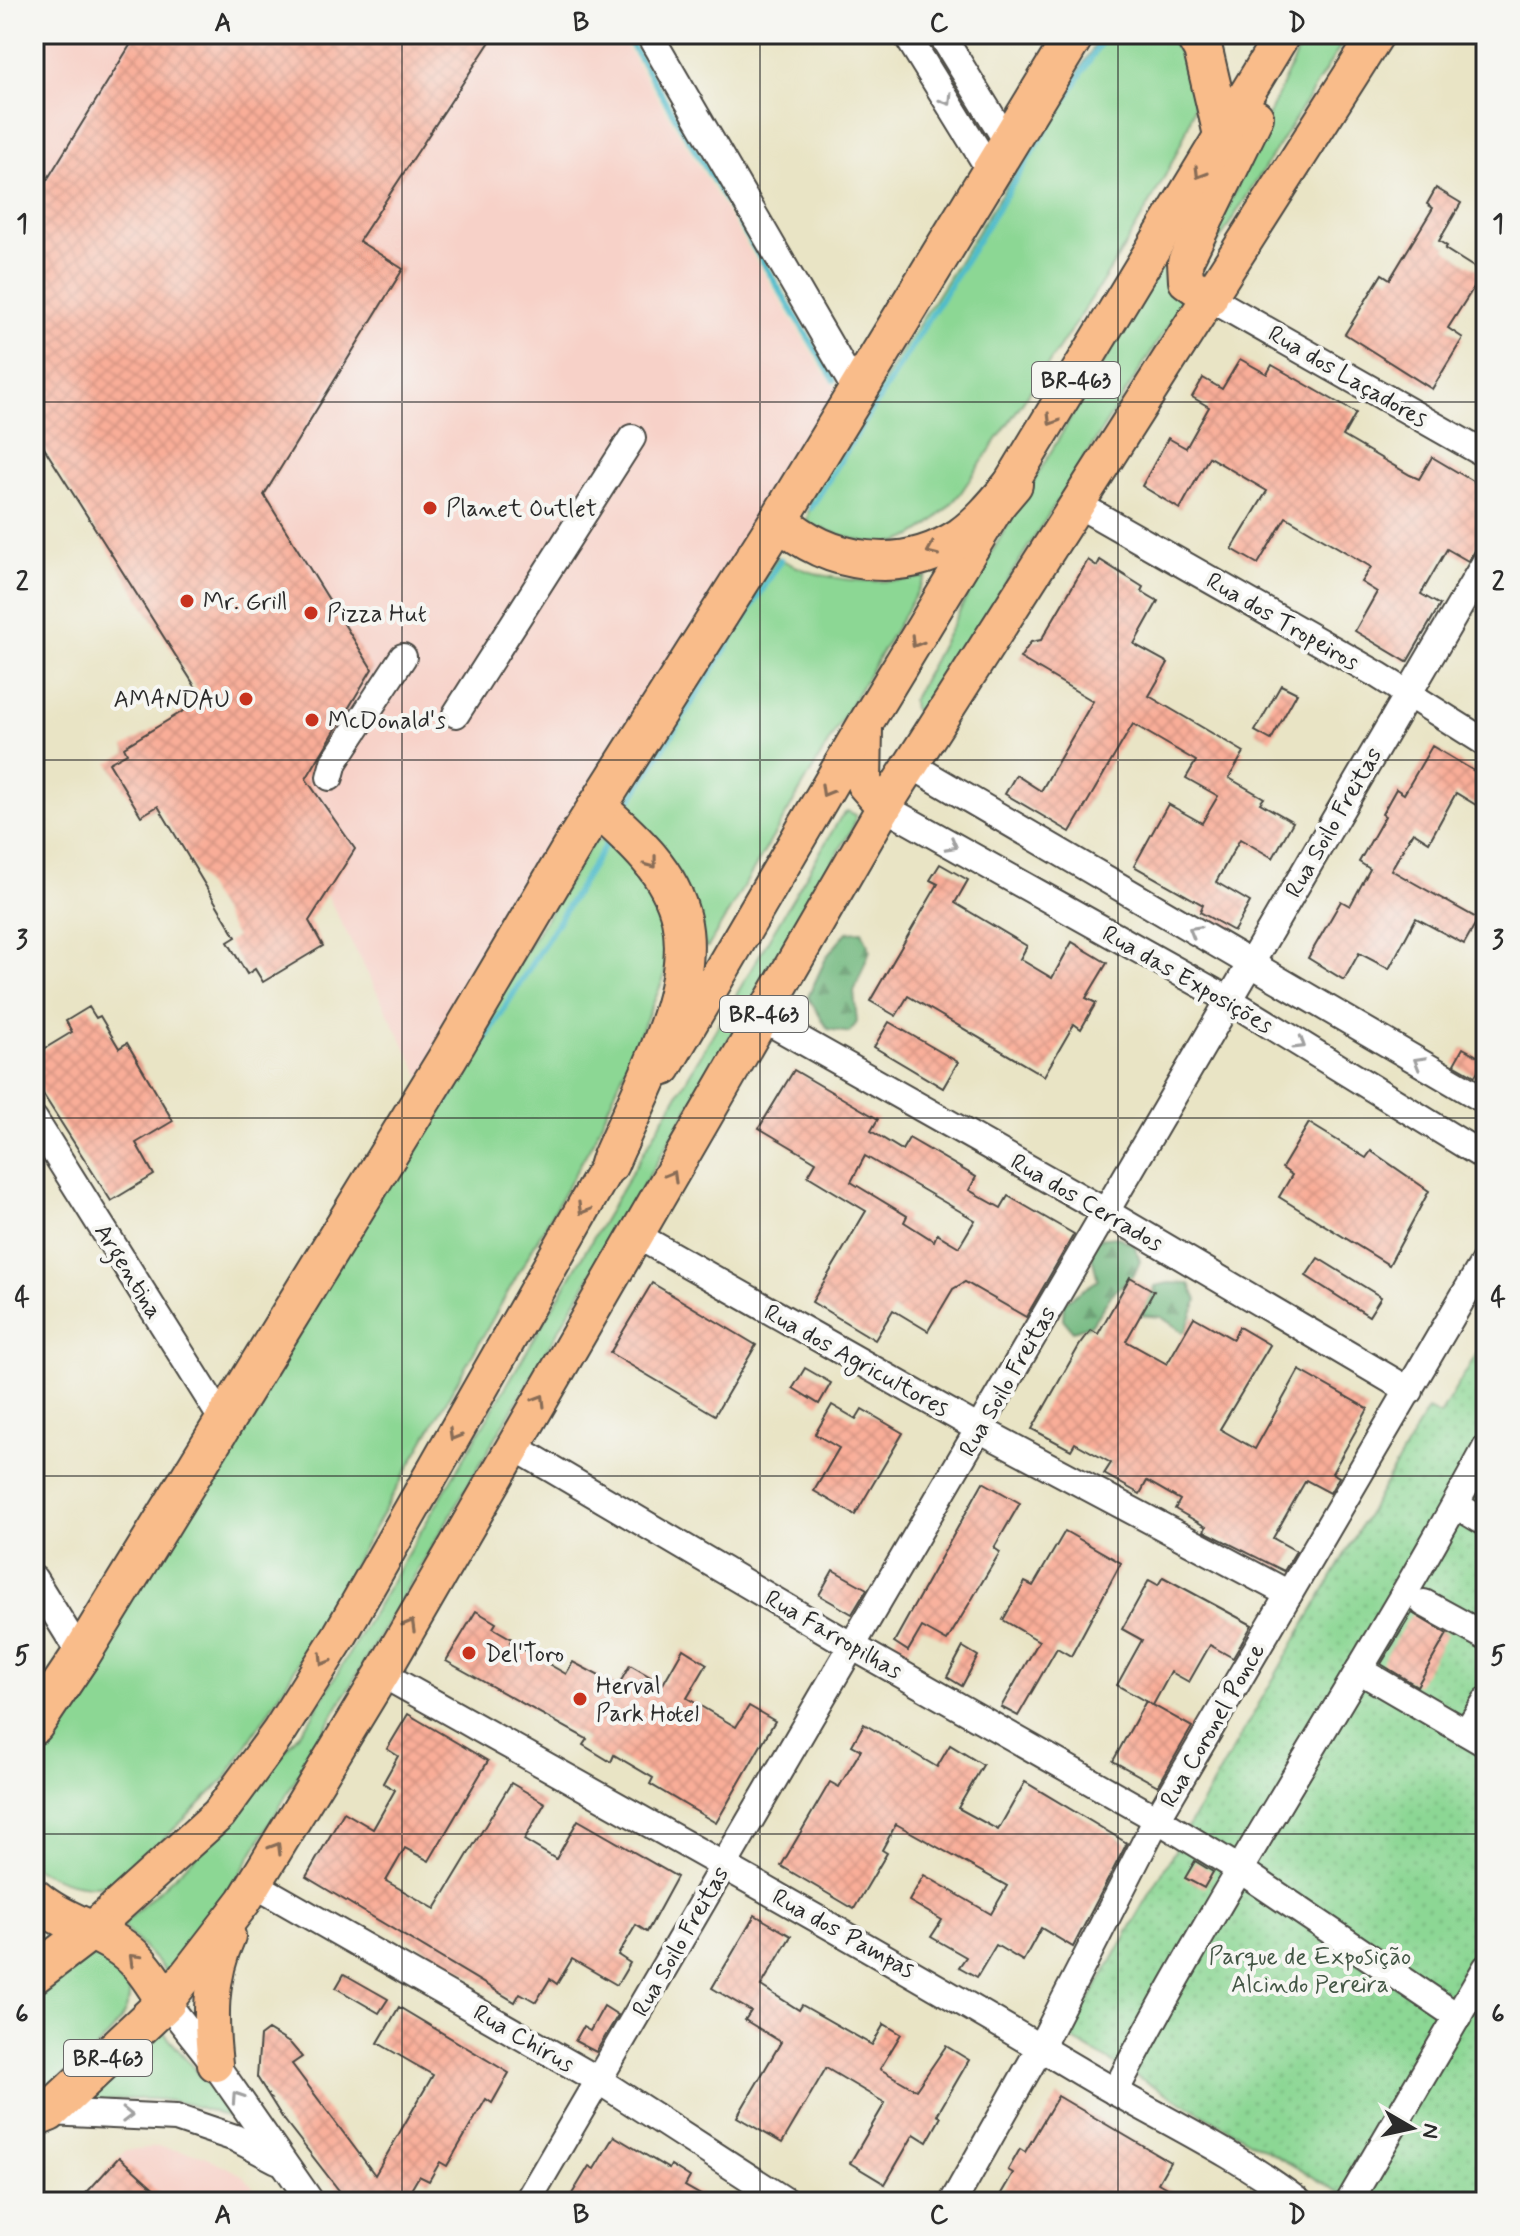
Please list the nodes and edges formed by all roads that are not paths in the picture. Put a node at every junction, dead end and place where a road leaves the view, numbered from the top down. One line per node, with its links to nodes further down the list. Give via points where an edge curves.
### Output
1 (649, 34): 11 (street)
2 (906, 34): 9 (street, one-way to 9)
3 (941, 34): 9 (street)
4 (1075, 34): 9 (highway)
5 (1194, 34): 8 (highway, via 1203,50)
6 (1285, 34): 8 (main road, BR-463); 10 (main road, via 1251,131 1185,262 1186,281)
7 (1377, 34): 10 (main road, BR-463)
8 (1223, 135): 14 (main road, BR-463, one-way to 14)
9 (1000, 158): 11 (highway)
10 (1210, 298): 13 (street, Rua dos Laçadores); 15 (main road, BR-463)
11 (857, 392): 16 (highway)
12 (632, 438): 20 (street)
13 (1486, 455)
14 (1013, 484): 16 (highway, one-way to 16, via 960,537 927,554 890,562 853,560 817,548); 21 (main road, BR-463, one-way to 21)
15 (1077, 504): 19 (street, Rua dos Tropeiros); 23 (main road, BR-463)
16 (779, 520): 25 (highway)
17 (1486, 561): 19 (street, Rua Soilo Freitas)
18 (403, 657): 24 (street, via 334,762)
19 (1408, 694): 22 (street, Rua dos Tropeiros); 27 (street, Rua Soilo Freitas)
20 (456, 714)
21 (865, 724): 26 (main road, via 864,784); 33 (main road, BR-463, one-way to 33)
22 (1486, 743)
23 (911, 765): 26 (main road, BR-463); 27 (street, Rua das Exposições, one-way to 23)
24 (330, 777)
25 (597, 807): 33 (highway, one-way to 33, via 655,866 681,917 685,942 667,1025); 38 (highway)
26 (884, 807): 28 (street, Rua das Exposições, one-way to 28); 29 (main road, BR-463)
27 (1250, 964): 28 (street, Rua Soilo Freitas); 30 (street, Rua das Exposições, one-way to 27)
28 (1229, 1000): 32 (street, Rua das Exposições, one-way to 32); 34 (street, Rua Soilo Freitas)
29 (762, 1018): 34 (street, Rua dos Cerrados); 35 (main road, BR-463, one-way to 29)
30 (1486, 1101)
31 (34, 1119): 38 (street, Argentina)
32 (1486, 1158)
33 (609, 1164): 60 (main road, BR-463, one-way to 60, via 340,1635 279,1732 219,1814)
34 (1106, 1212): 37 (street, Rua dos Cerrados); 39 (street, Rua Soilo Freitas)
35 (638, 1236): 39 (street, Rua dos Agricultores); 40 (main road, BR-463, one-way to 35)
36 (1486, 1258): 37 (street, Rua Coronel Ponce)
37 (1410, 1391): 45 (street, Rua Coronel Ponce)
38 (224, 1422): 49 (highway)
39 (979, 1429): 45 (street, Rua dos Agricultores); 48 (street, Rua Soilo Freitas)
40 (513, 1446): 48 (street, Rua Farropilhas); 51 (main road, BR-463, one-way to 40)
41 (1486, 1448): 42 (street)
42 (1456, 1505): 43 (street); 50 (street)
43 (1486, 1523)
44 (34, 1579): 49 (street)
45 (1289, 1594): 55 (street, Rua Coronel Ponce)
46 (1424, 1603): 47 (street)
47 (1486, 1637)
48 (852, 1646): 55 (street, Rua Farropilhas); 56 (street, Rua Soilo Freitas)
49 (81, 1655): 53 (highway)
50 (1359, 1670): 54 (street); 57 (street)
51 (382, 1674): 56 (street, Rua dos Pampas); 58 (main road, BR-463, one-way to 51)
52 (1486, 1701): 54 (street)
53 (34, 1725)
54 (1476, 1738)
55 (1157, 1819): 57 (street, Rua Farropilhas); 65 (street, Rua Coronel Ponce)
56 (724, 1866): 65 (street, Rua dos Pampas); 67 (street, Rua Soilo Freitas)
57 (1239, 1869): 64 (street, Rua Farropilhas); 68 (street)
58 (249, 1893): 63 (main road, BR-463); 66 (main road, via 220,1955 212,1987); 67 (street, Rua Chirus)
59 (34, 1898): 60 (highway)
60 (89, 1932): 62 (highway, BR-463); 63 (highway, one-way to 60, via 147,1972 122,1948)
61 (1486, 1968): 64 (street)
62 (34, 1974)
63 (166, 2002): 66 (street); 69 (highway, BR-463)
64 (1458, 2017): 76 (street)
65 (1040, 2048): 68 (street, Rua dos Pampas); 74 (street, Rua Coronel Ponce)
66 (215, 2064): 70 (street, one-way to 66)
67 (598, 2080): 72 (street, Rua Soilo Freitas); 73 (street, Rua Chirus)
68 (1115, 2092): 75 (street, Rua dos Pampas, via 1265,2176)
69 (42, 2115): 70 (street, one-way to 70, via 176,2118 235,2138)
70 (280, 2162): 71 (street)
71 (311, 2202)
72 (527, 2202)
73 (787, 2202)
74 (953, 2202)
75 (1299, 2202)
76 (1349, 2202)

